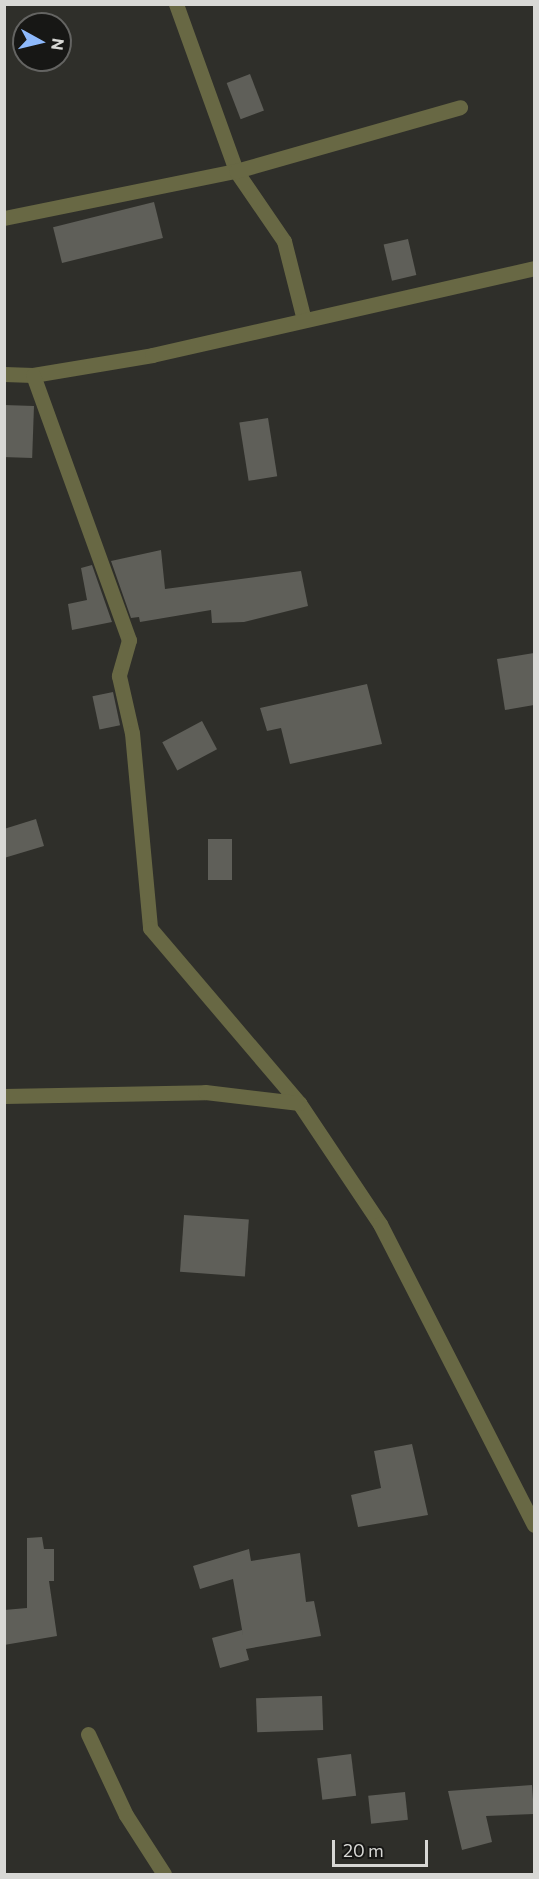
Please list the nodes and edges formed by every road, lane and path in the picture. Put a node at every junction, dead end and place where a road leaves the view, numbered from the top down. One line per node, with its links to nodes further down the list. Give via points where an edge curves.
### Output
1 (176, 4): 3 (street)
2 (460, 107): 3 (street)
3 (236, 171): 4 (street); 6 (street, via 284,241)
4 (4, 218)
5 (534, 268): 6 (street)
6 (304, 320): 8 (street)
7 (4, 374): 8 (street)
8 (33, 375): 10 (street, via 129,640 119,676 132,733 150,928)
9 (4, 1096): 10 (street, via 205,1092)
10 (299, 1103): 11 (street, via 380,1224)
11 (534, 1525)
12 (88, 1734): 13 (street, via 126,1815)
13 (164, 1875)

